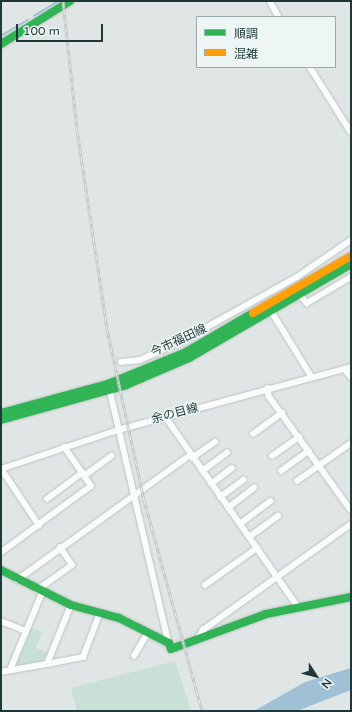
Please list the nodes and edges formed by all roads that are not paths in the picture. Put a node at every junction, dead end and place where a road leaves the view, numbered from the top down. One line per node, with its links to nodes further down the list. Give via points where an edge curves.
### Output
1 (70, 1): 4 (main road)
2 (270, 1): 3 (street)
3 (278, 16)
4 (1, 44)
5 (311, 68): 6 (street)
6 (351, 132)
7 (351, 240): 13 (street, via 297,277 184,340 140,360)
8 (351, 256): 18 (main road, 今市福田線, via 186,352 108,384)
9 (351, 264): 11 (main road, 今市福田線)
10 (351, 277): 11 (street, via 307,303)
11 (300, 295): 12 (main road, 今市福田線)
12 (272, 312): 15 (street); 16 (main road, 今市福田線, via 189,358)
13 (121, 362)
14 (348, 372): 15 (street, 余の目線)
15 (312, 377): 17 (street, 余の目線)
16 (110, 390): 21 (main road, 今市福田線); 22 (street)
17 (268, 392): 19 (street); 20 (street, 余の目線)
18 (1, 413)
19 (282, 413): 23 (street); 24 (street)
20 (166, 419): 22 (street, 余の目線); 31 (street)
21 (1, 420)
22 (118, 430): 27 (street, 余の目線); 43 (street)
23 (253, 434)
24 (299, 437): 28 (street); 32 (street)
25 (215, 442): 31 (street)
26 (351, 443): 33 (street)
27 (64, 448): 35 (street, 余の目線); 38 (street)
28 (309, 451): 33 (street); 37 (street)
29 (227, 453): 36 (street)
30 (112, 456): 38 (street)
31 (191, 456): 36 (street); 43 (street)
32 (272, 456)
33 (319, 466): 40 (street); 48 (street)
34 (232, 468): 41 (street)
35 (1, 469): 50 (street)
36 (202, 471): 41 (street)
37 (281, 472)
38 (83, 475): 45 (street); 50 (street, via 91,486)
39 (243, 480): 44 (street)
40 (297, 481)
41 (211, 484): 44 (street)
42 (254, 488): 47 (street)
43 (132, 496): 54 (street); 70 (street)
44 (220, 497): 47 (street)
45 (47, 499)
46 (270, 501): 51 (street)
47 (228, 508): 51 (street)
48 (351, 510)
49 (278, 516): 53 (street)
50 (39, 524): 56 (street)
51 (240, 524): 53 (street)
52 (351, 524): 58 (street)
53 (249, 537): 55 (street)
54 (60, 548): 59 (street); 61 (street, via 72,565)
55 (257, 548): 58 (street); 60 (street)
56 (1, 553)
57 (1, 570): 59 (main road)
58 (277, 576): 64 (street); 69 (street, via 203,630)
59 (17, 580): 61 (main road)
60 (205, 585)
61 (39, 592): 63 (main road); 67 (street)
62 (351, 597): 64 (main road)
63 (71, 605): 65 (main road); 72 (street)
64 (297, 606): 69 (main road)
65 (100, 613): 68 (main road, via 119,618); 72 (street, via 83,657)
66 (1, 621): 67 (street)
67 (26, 632): 73 (street)
68 (148, 633): 70 (main road); 71 (street)
69 (197, 640): 70 (main road, via 171,650)
70 (168, 643)
71 (134, 656)
72 (46, 664): 73 (street)
73 (10, 670): 74 (street)
74 (1, 672)

